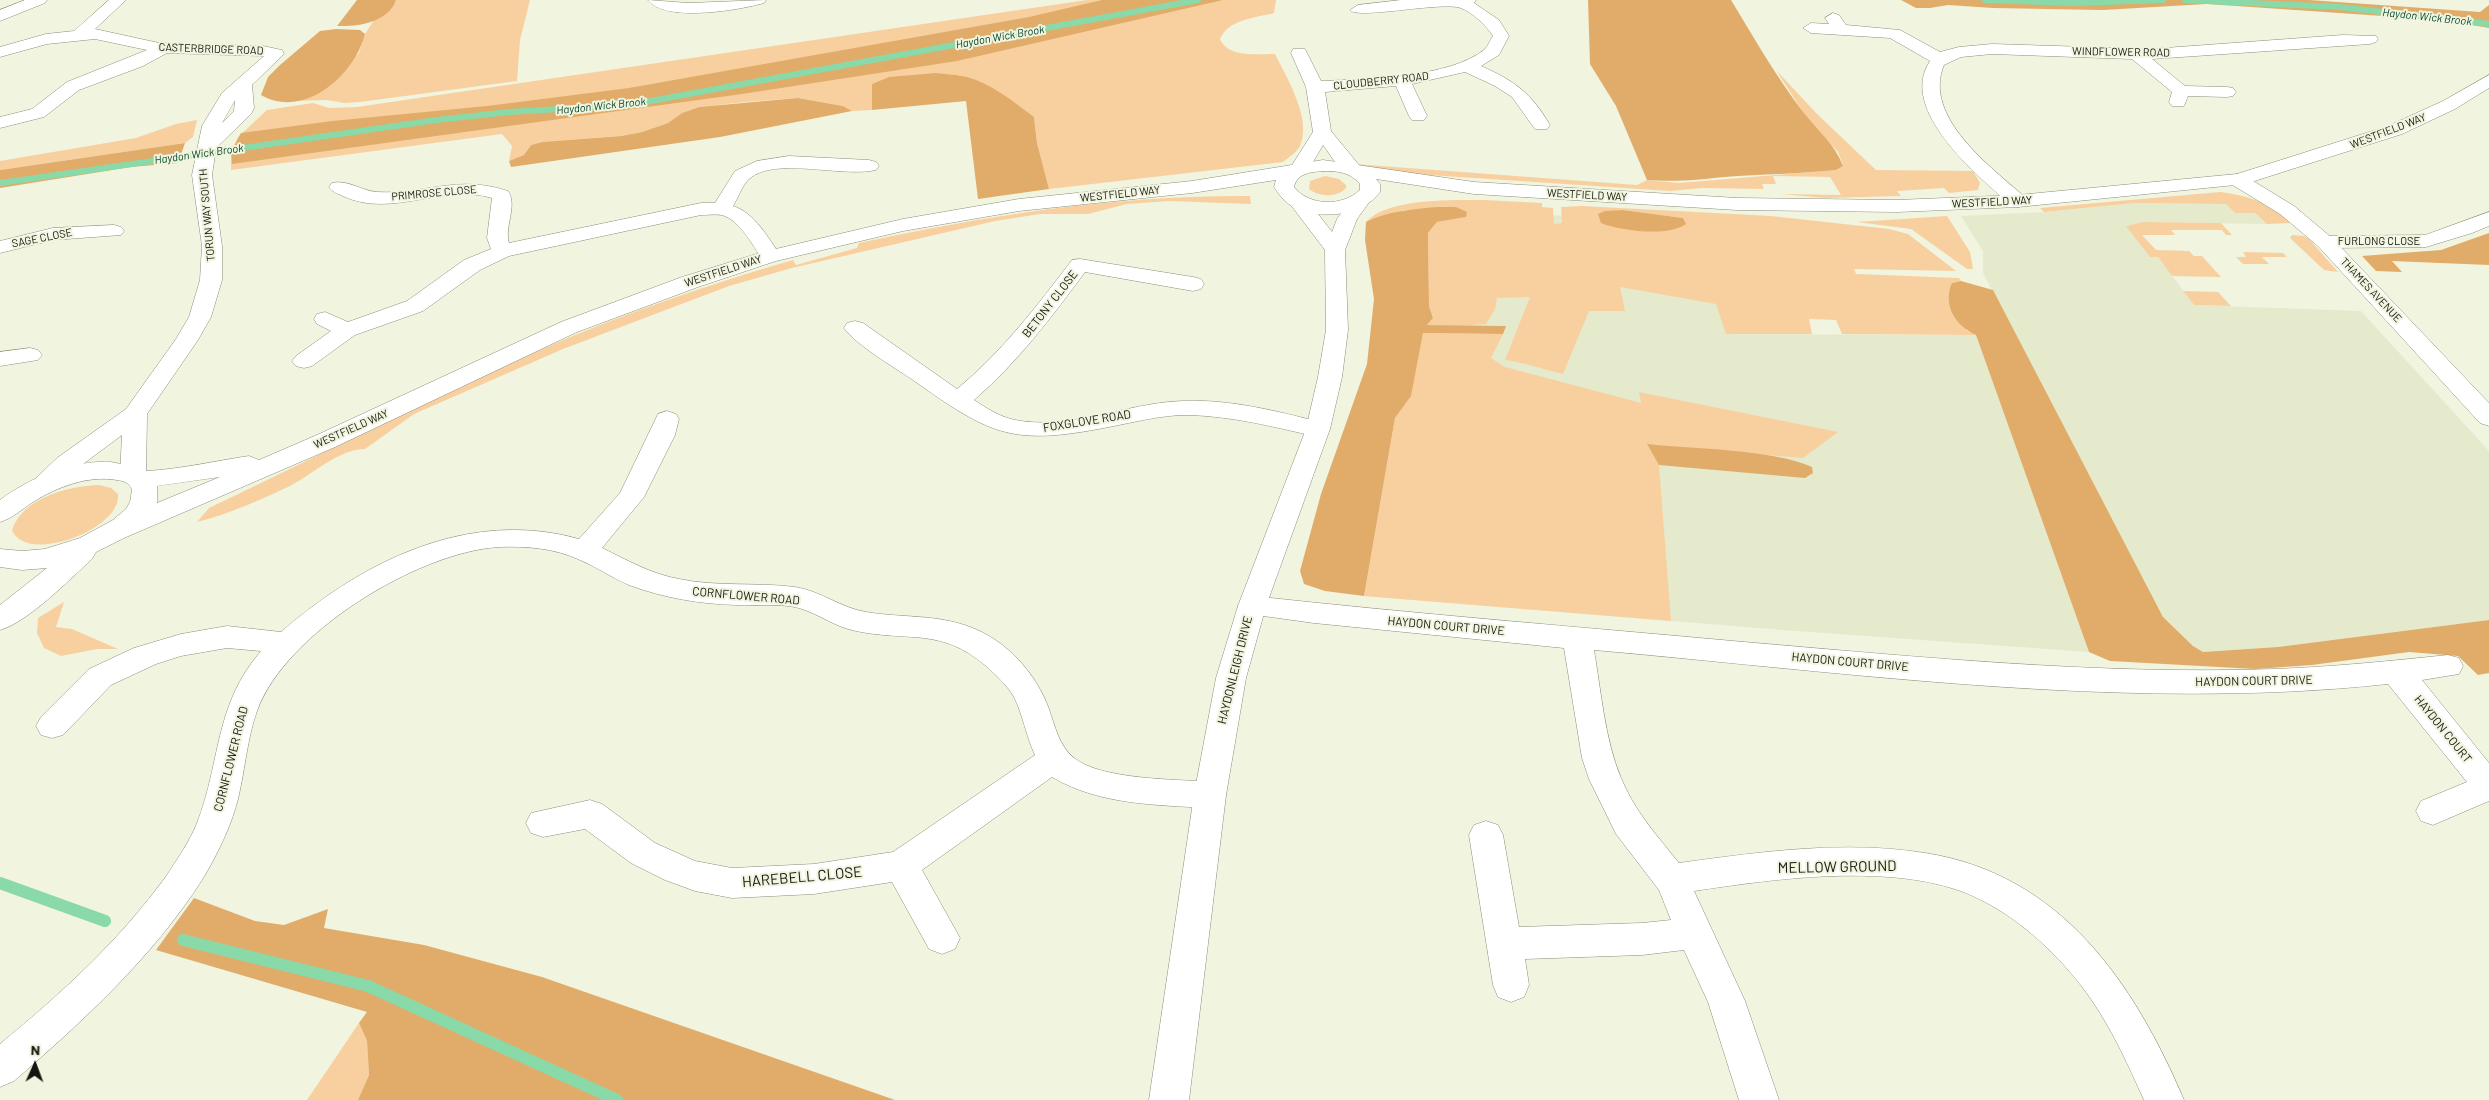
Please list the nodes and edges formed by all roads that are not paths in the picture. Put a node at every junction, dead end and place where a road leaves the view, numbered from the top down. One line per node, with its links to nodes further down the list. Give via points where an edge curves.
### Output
1 (39, 0): 7 (street)
2 (113, 0): 9 (street)
3 (656, 0): 4 (street, via 664,5 710,7 742,5)
4 (758, 0)
5 (1466, 1): 6 (street, CLOUDBERRY ROAD); 19 (street, CLOUDBERRY ROAD, via 1493,22 1501,36 1496,48)
6 (1358, 10)
7 (0, 16)
8 (1811, 28): 18 (street, via 1837,24 1894,34)
9 (80, 34): 13 (street, CASTERBRIDGE ROAD, via 104,35); 15 (street, CASTERBRIDGE ROAD, via 46,39)
10 (2370, 39): 11 (street, WINDFLOWER ROAD)
11 (2333, 40): 14 (street); 17 (street, WINDFLOWER ROAD)
12 (1282, 46): 22 (street, via 1308,51)
13 (163, 49): 16 (street, CASTERBRIDGE ROAD); 25 (street, via 73,86 38,113)
14 (2351, 51)
15 (0, 52)
16 (275, 53): 54 (street, TORUN WAY SOUTH, via 275,57 243,84 245,108 242,114 206,151 203,183 212,246 208,292 200,318 187,340)
17 (2136, 54): 18 (street, WINDFLOWER ROAD, via 1980,50 1959,52); 23 (street, via 2180,96)
18 (1939, 59): 37 (street, via 1934,66 1931,86 1944,125 1967,154)
19 (1466, 66): 21 (street, CLOUDBERRY ROAD); 26 (street, via 1516,90)
20 (2489, 80): 31 (street, WESTFIELD WAY, via 2449,105 2395,130)
21 (1402, 81): 22 (street, CLOUDBERRY ROAD); 24 (street)
22 (1315, 87): 27 (street)
23 (2227, 92)
24 (1418, 116)
25 (0, 123)
26 (1543, 124)
27 (1322, 132): 29 (street); 30 (street)
28 (870, 166): 38 (street, via 789,162 764,165 742,175)
29 (1354, 170): 30 (street, WESTFIELD WAY, via 1325,165); 34 (street, WESTFIELD WAY); 36 (street, via 1365,176 1370,184 1370,192)
30 (1297, 171): 33 (street, WESTFIELD WAY); 35 (street, via 1284,182 1284,187)
31 (2238, 180): 37 (street, WESTFIELD WAY); 41 (street, THAMES AVENUE, via 2287,210)
32 (339, 187): 44 (street, PRIMROSE CLOSE, via 353,194 408,197 472,188 494,190 501,195 503,202 497,237)
33 (1192, 187): 35 (street, WESTFIELD WAY); 45 (street, WESTFIELD WAY, via 1047,201 960,214 857,234)
34 (1474, 188): 36 (street, WESTFIELD WAY); 37 (street, WESTFIELD WAY, via 1812,207)
35 (1295, 199): 36 (street, WESTFIELD WAY, via 1324,207 1344,206); 43 (street)
36 (1361, 200): 43 (street, HAYDONLEIGH DRIVE, via 1346,220)
37 (2018, 201)
38 (721, 209): 44 (street, via 701,209); 45 (street, via 737,215 748,224)
39 (2489, 218): 41 (street, FURLONG CLOSE, via 2426,241)
40 (114, 231): 42 (street, SAGE CLOSE, via 53,234)
41 (2325, 242): 56 (street, THAMES AVENUE)
42 (0, 247)
43 (1335, 250): 57 (street, HAYDONLEIGH DRIVE, via 1337,330)
44 (503, 251): 49 (street, via 472,265 415,306)
45 (770, 256): 58 (street, WESTFIELD WAY, via 569,327)
46 (1193, 284): 53 (street, BETONY CLOSE, via 1080,264 1011,353 984,381)
47 (325, 319): 49 (street)
48 (855, 328): 53 (street, FOXGLOVE ROAD)
49 (347, 330): 52 (street)
50 (30, 355): 51 (street)
51 (0, 359)
52 (304, 361)
53 (958, 401): 57 (street, FOXGLOVE ROAD, via 992,421 1012,428 1058,427 1185,408)
54 (135, 414): 59 (street); 60 (street, TORUN WAY SOUTH)
55 (667, 418): 64 (street, via 662,436 631,497)
56 (2489, 418)
57 (1318, 428): 66 (street, HAYDONLEIGH DRIVE)
58 (285, 458): 59 (street, WESTFIELD WAY); 62 (street, WESTFIELD WAY)
59 (137, 478): 60 (street, WESTFIELD WAY, via 109,471 89,472); 62 (street, WESTFIELD WAY, via 146,492 143,503)
60 (21, 496): 61 (street, WESTFIELD WAY)
61 (0, 513)
62 (115, 531): 63 (street, WESTFIELD WAY)
63 (88, 545): 65 (street, WESTFIELD WAY, via 45,559 17,561); 67 (street, WESTFIELD WAY, via 48,583)
64 (585, 550): 69 (street, CORNFLOWER ROAD, via 510,537 460,545 427,556 359,588); 73 (street, CORNFLOWER ROAD, via 631,574 663,586 740,597 798,597 852,620 921,626 961,635 977,643 1003,664 1026,692)
65 (0, 558)
66 (1252, 606): 68 (street, HAYDON COURT DRIVE); 75 (street, HAYDONLEIGH DRIVE, via 1231,678)
67 (0, 620)
68 (1577, 639): 71 (street, HAYDON COURT DRIVE, via 2050,679 2229,683 2356,678); 80 (street, via 1598,758 1605,779 1628,824)
69 (286, 643): 72 (street, via 227,638 181,645 145,656 100,677); 85 (street, CORNFLOWER ROAD, via 260,673 245,700 234,735 220,807 208,837 180,885 88,990 53,1025)
70 (2448, 666): 71 (street, HAYDON COURT DRIVE)
71 (2396, 673): 74 (street, HAYDON COURT)
72 (52, 726)
73 (1054, 759): 75 (street, via 1065,770 1110,784); 79 (street, HAREBELL CLOSE)
74 (2489, 786): 76 (street, HAYDON COURT)
75 (1210, 795): 86 (street, HAYDONLEIGH DRIVE)
76 (2433, 811)
77 (543, 823): 79 (street, HAREBELL CLOSE, via 590,814 642,853 695,876 732,883 814,879)
78 (1486, 835): 83 (street)
79 (901, 866): 82 (street)
80 (1671, 880): 81 (street); 88 (street, MELLOW GROUND, via 1798,865 1854,864 1932,869 1979,883 2024,910 2074,952 2096,976 2135,1036)
81 (1694, 933): 83 (street, via 1642,939); 87 (street, via 1726,1001)
82 (942, 938)
83 (1504, 944): 84 (street)
84 (1511, 985)
85 (0, 1068)
86 (1169, 1100)
87 (1759, 1100)
88 (2164, 1100)

